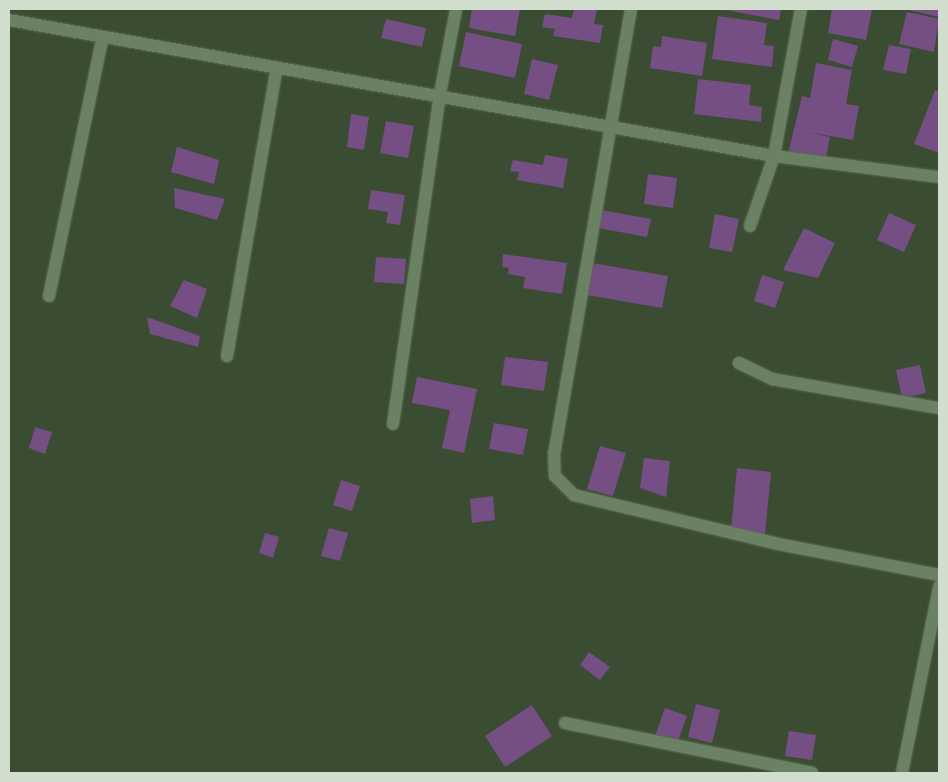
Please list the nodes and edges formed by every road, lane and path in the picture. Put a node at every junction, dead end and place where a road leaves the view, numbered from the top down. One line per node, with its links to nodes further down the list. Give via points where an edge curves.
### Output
1 (456, 9): 7 (street)
2 (631, 9): 8 (street)
3 (801, 9): 9 (street)
4 (9, 20): 5 (street)
5 (102, 39): 6 (street); 12 (street)
6 (277, 68): 7 (street); 13 (street)
7 (440, 94): 8 (street); 16 (street)
8 (608, 125): 9 (street); 17 (street, via 554,452 555,476 574,494 778,544)
9 (774, 156): 10 (street); 11 (street)
10 (939, 177)
11 (750, 226)
12 (49, 296)
13 (227, 356)
14 (739, 363): 15 (street, via 772,379)
15 (939, 408)
16 (394, 424)
17 (939, 575)
18 (939, 587): 21 (street)
19 (565, 723): 20 (street)
20 (812, 773)
21 (902, 773)

